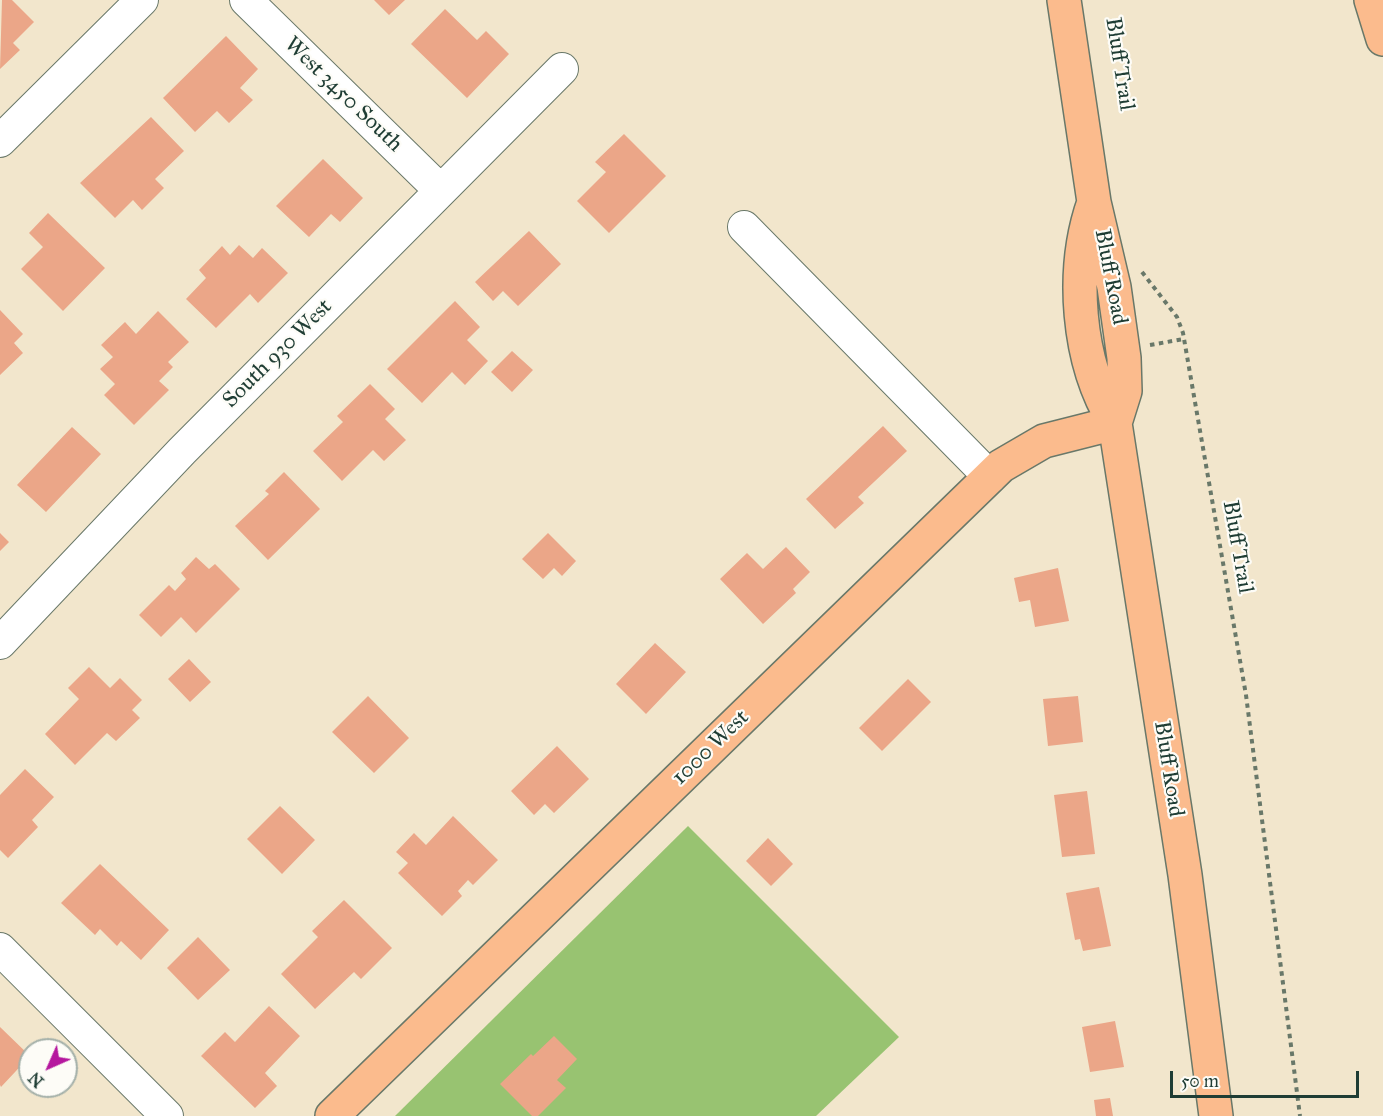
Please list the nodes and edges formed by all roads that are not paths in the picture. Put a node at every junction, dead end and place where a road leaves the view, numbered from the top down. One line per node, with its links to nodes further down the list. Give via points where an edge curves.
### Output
1 (142, 0): 7 (street)
2 (246, 0): 8 (street, West 3450 South)
3 (1064, 0): 10 (main road, Bluff Road, via 1094,202 1081,246 1079,298 1094,379)
4 (1371, 0): 5 (main road)
5 (1383, 39)
6 (562, 69): 8 (street, South 930 West)
7 (0, 141)
8 (440, 190): 12 (street, South 930 West, via 182,451)
9 (744, 227): 11 (street)
10 (1115, 423): 11 (main road, 1000 West, via 1044,441 1012,458); 16 (main road, Bluff Road, via 1185,875)
11 (990, 477): 15 (main road, 1000 West)
12 (0, 643)
13 (0, 949): 14 (street)
14 (167, 1116)
15 (332, 1116)
16 (1216, 1116)

